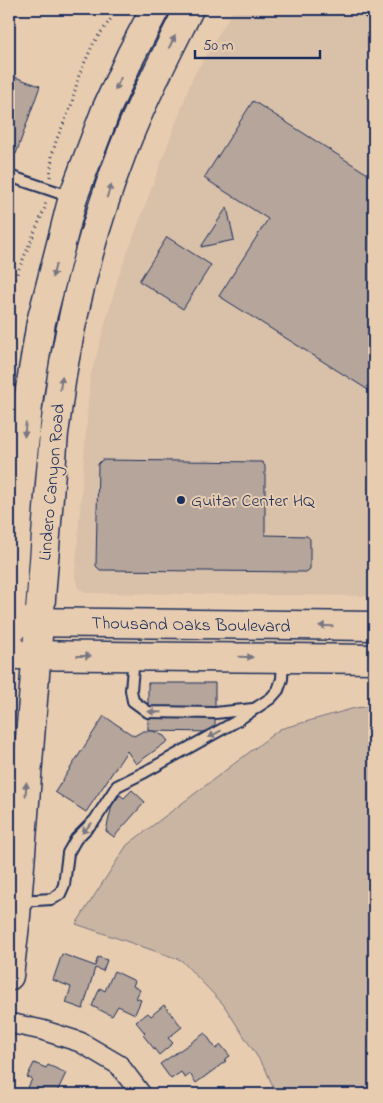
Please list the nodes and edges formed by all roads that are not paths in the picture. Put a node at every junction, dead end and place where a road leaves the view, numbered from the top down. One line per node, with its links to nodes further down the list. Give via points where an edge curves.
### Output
1 (155, 9): 6 (main road, Lindero Canyon Road, one-way to 6, via 106,110)
2 (189, 9): 7 (main road, Lindero Canyon Road, one-way to 2, via 98,220 123,149)
3 (365, 9): 4 (lane)
4 (374, 16)
5 (9, 176): 6 (lane)
6 (73, 197): 7 (main road, via 86,214 67,292); 9 (main road, Lindero Canyon Road, one-way to 9, via 41,322 29,395)
7 (77, 305): 8 (main road, Lindero Canyon Road, one-way to 7, via 54,433)
8 (38, 623): 9 (main road, Thousand Oaks Boulevard); 10 (main road, Thousand Oaks Boulevard, one-way to 8); 11 (main road, Lindero Canyon Road)
9 (9, 626)
10 (374, 626)
11 (22, 655): 12 (main road, Thousand Oaks Boulevard, one-way to 12); 16 (main road, Lindero Canyon Road, one-way to 11)
12 (134, 655): 13 (main road, Thousand Oaks Boulevard, one-way to 13); 15 (lane, one-way to 12, via 215,713 148,712 133,701)
13 (283, 658): 14 (main road, Thousand Oaks Boulevard); 15 (lane, via 278,690)
14 (374, 659)
15 (256, 708): 16 (lane, one-way to 16, via 219,732 117,786 68,853 60,894 52,899)
16 (17, 901): 17 (main road, Lindero Canyon Road)
17 (9, 976)
18 (9, 1023): 19 (street, via 80,1042 119,1065)
19 (140, 1094)

